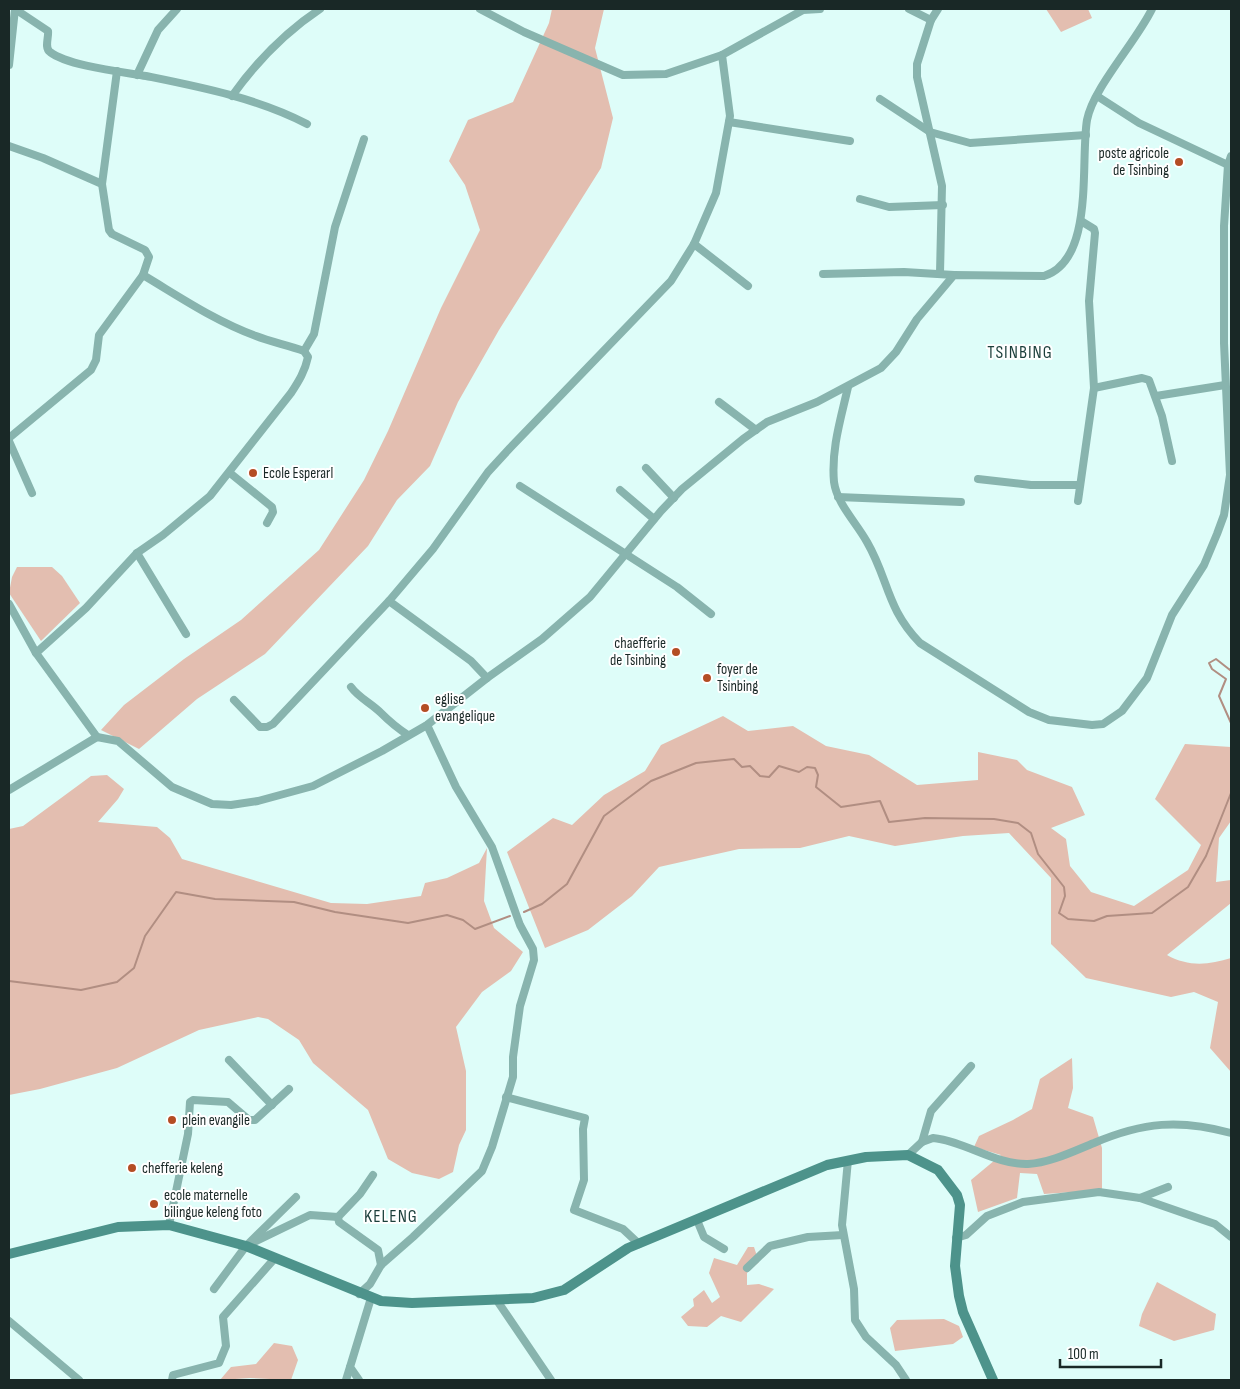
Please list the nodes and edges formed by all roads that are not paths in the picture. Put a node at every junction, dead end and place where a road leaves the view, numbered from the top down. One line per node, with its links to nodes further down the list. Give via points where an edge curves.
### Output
1 (15, 9): 10 (street); 13 (street, via 48,30 47,48 50,52)
2 (178, 9): 14 (street, via 158,30)
3 (320, 9): 15 (street, via 283,36 255,64)
4 (480, 9): 11 (street, via 623,75 666,74)
5 (820, 9): 11 (street, via 803,10)
6 (909, 9): 9 (street)
7 (938, 9): 9 (street)
8 (1152, 9): 16 (street)
9 (931, 20): 20 (street, via 917,64)
10 (10, 48): 12 (street)
11 (722, 55): 18 (street)
12 (9, 65)
13 (117, 72): 14 (street); 27 (street)
14 (137, 75): 15 (street)
15 (232, 96): 19 (street, via 288,114)
16 (1097, 96): 21 (street, via 1089,112); 26 (street, via 1139,122)
17 (880, 99): 20 (street)
18 (728, 122): 23 (street); 31 (street, via 716,193)
19 (306, 124)
20 (930, 132): 21 (street, via 970,143); 29 (street, via 940,169)
21 (1086, 135): 30 (street)
22 (364, 139): 37 (street, via 326,263 317,322 310,344)
23 (850, 141)
24 (9, 146): 27 (street)
25 (1231, 156): 26 (street)
26 (1228, 165): 38 (street, via 1224,226)
27 (102, 184): 34 (street, via 109,230 148,253)
28 (860, 199): 29 (street, via 889,207)
29 (943, 205): 32 (street)
30 (1081, 221): 35 (street, via 1069,254 1055,272 1044,276); 40 (street, via 1096,233 1089,301)
31 (694, 244): 36 (street); 61 (street, via 671,281 488,472 433,549)
32 (940, 273): 33 (street); 35 (street)
33 (823, 274)
34 (143, 275): 37 (street, via 177,298 218,319 256,336); 44 (street, via 100,335 91,370)
35 (954, 275): 39 (street, via 881,368)
36 (748, 286)
37 (304, 351): 47 (street, via 308,357 302,377)
38 (1225, 386): 41 (street); 53 (street, via 1230,475 1219,527 1204,565 1172,615 1146,678 1122,710 1103,724 1049,720 1029,712 920,643 896,615 871,549)
39 (848, 387): 43 (street); 53 (street, via 834,455 834,483)
40 (1094, 388): 41 (street, via 1146,378); 49 (street)
41 (1156, 396): 45 (street)
42 (719, 402): 43 (street)
43 (756, 430): 54 (street)
44 (9, 440): 52 (street)
45 (1172, 461)
46 (646, 468): 54 (street)
47 (230, 473): 58 (street, via 272,507); 59 (street, via 193,512)
48 (978, 479): 49 (street, via 1031,485)
49 (1079, 485): 56 (street)
50 (520, 486): 60 (street)
51 (620, 490): 57 (street)
52 (32, 493)
53 (838, 497): 55 (street)
54 (674, 498): 57 (street)
55 (961, 502)
56 (1078, 502)
57 (654, 518): 60 (street)
58 (267, 523)
59 (137, 553): 64 (street); 65 (street, via 86,608)
60 (626, 555): 63 (street, via 691,597); 66 (street, via 583,603 542,639)
61 (389, 602): 66 (street, via 471,661); 68 (street, via 273,724 260,727)
62 (9, 604): 65 (street)
63 (711, 614)
64 (186, 634)
65 (36, 653): 71 (street)
66 (487, 678): 69 (street)
67 (350, 687): 70 (street, via 380,712 389,724)
68 (234, 700)
69 (427, 725): 70 (street); 76 (street, via 456,787 492,847 520,925 533,949 534,960 520,1006 513,1077)
70 (408, 735): 71 (street, via 313,786 230,805 212,804 172,787 118,741)
71 (97, 737): 72 (street)
72 (9, 790)
73 (229, 1060): 77 (street)
74 (970, 1066): 79 (street, via 932,1111)
75 (289, 1089): 77 (street)
76 (506, 1097): 92 (street, via 585,1118 584,1180 574,1210 623,1229); 97 (street, via 482,1171)
77 (272, 1105): 88 (street, via 252,1120 228,1102 190,1102 188,1134)
78 (1231, 1133): 79 (street, via 1195,1125 1148,1125 1049,1160 1027,1164 942,1139)
79 (922, 1142): 80 (street)
80 (908, 1155): 81 (main road); 91 (main road, via 938,1170 957,1195 960,1205)
81 (848, 1160): 87 (main road, via 811,1172); 89 (street)
82 (373, 1175): 86 (street)
83 (1168, 1187): 85 (street)
84 (296, 1197): 93 (street)
85 (1140, 1198): 90 (street, via 1215,1224); 91 (street, via 1099,1192 1022,1202 987,1216 966,1235)
86 (338, 1216): 93 (street, via 310,1215); 97 (street, via 339,1222 378,1250)
87 (697, 1220): 92 (main road); 94 (street, via 704,1237)
88 (169, 1225): 93 (main road); 95 (main road, via 118,1227)
89 (843, 1235): 98 (street, via 808,1237 770,1246); 110 (street, via 854,1289 855,1320 866,1337 896,1365)
90 (1231, 1237)
91 (956, 1238): 111 (main road, via 955,1266 963,1312)
92 (638, 1244): 102 (main road, via 564,1290 533,1298)
93 (246, 1246): 96 (main road); 99 (street)
94 (724, 1249)
95 (9, 1254)
96 (276, 1258): 100 (main road); 106 (street, via 223,1317 226,1346 220,1363 173,1375)
97 (380, 1264): 100 (street, via 370,1284)
98 (747, 1268)
99 (214, 1289)
100 (359, 1294): 101 (main road)
101 (371, 1298): 102 (main road, via 412,1303); 104 (street)
102 (496, 1299): 109 (street)
103 (9, 1321): 105 (street)
104 (350, 1367): 107 (street); 108 (street)
105 (79, 1380)
106 (172, 1380)
107 (346, 1380)
108 (359, 1380)
109 (551, 1380)
110 (906, 1380)
111 (993, 1380)

